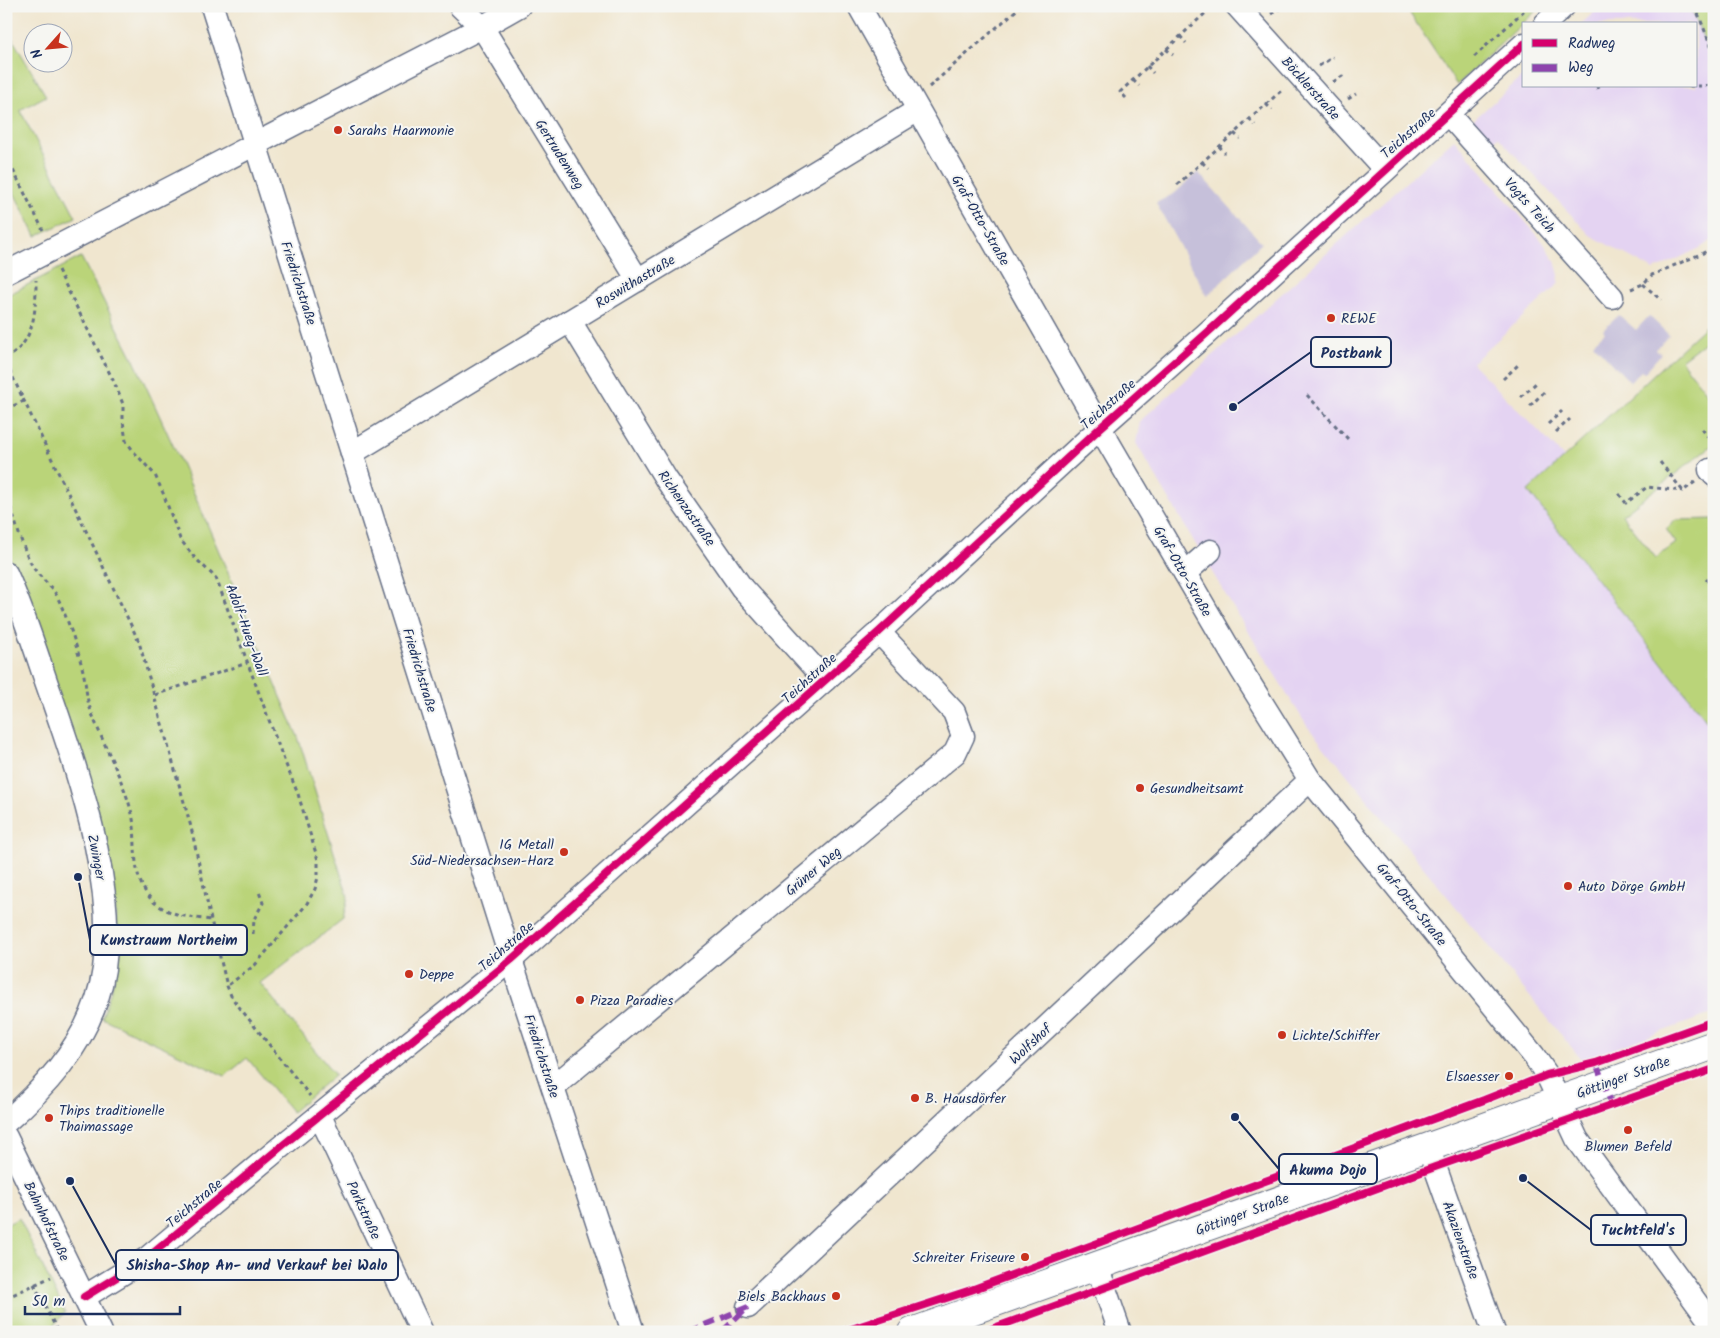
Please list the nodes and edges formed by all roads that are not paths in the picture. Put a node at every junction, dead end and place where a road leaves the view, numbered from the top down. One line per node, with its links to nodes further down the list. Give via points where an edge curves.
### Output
1 (212, 6): 12 (street, Friedrichstraße)
2 (460, 6): 8 (street, Gertrudenweg)
3 (519, 6): 8 (street)
4 (859, 6): 10 (street, Graf-Otto-Straße)
5 (1237, 6): 13 (street, Böcklerstraße)
6 (1564, 6): 7 (street)
7 (1548, 22)
8 (482, 27): 12 (street); 15 (street, Gertrudenweg)
9 (1522, 46): 11 (street, Teichstraße)
10 (915, 104): 15 (street, Roswithastraße); 18 (street, Graf-Otto-Straße)
11 (1448, 114): 13 (street, Teichstraße); 16 (street, Vogts Teich)
12 (255, 144): 14 (street); 19 (street, Friedrichstraße)
13 (1386, 170): 18 (street, Teichstraße)
14 (6, 273)
15 (638, 280): 17 (street, Roswithastraße)
16 (1612, 297)
17 (570, 321): 19 (street, Roswithastraße); 24 (street, Richenzastraße, via 666,479 742,588)
18 (1100, 428): 22 (street, Graf-Otto-Straße); 23 (street, Teichstraße)
19 (352, 453): 26 (street, Friedrichstraße)
20 (1210, 551): 22 (street)
21 (6, 573): 31 (street, Zwinger, via 28,627 87,809 103,888 107,932 103,979 88,1023 71,1052 46,1083)
22 (1185, 573): 25 (street, Graf-Otto-Straße)
23 (879, 632): 24 (street, Teichstraße); 28 (street, Grüner Weg, via 954,712 963,736 955,753)
24 (825, 680): 26 (street, Teichstraße)
25 (1310, 780): 29 (street, Graf-Otto-Straße, via 1528,1048); 36 (street, Wolfshof)
26 (511, 960): 28 (street, Friedrichstraße); 30 (street, Teichstraße)
27 (1714, 1045): 29 (main road, Göttinger Straße)
28 (553, 1087): 39 (street, Friedrichstraße)
29 (1560, 1100): 33 (main road, Göttinger Straße); 37 (street, Graf-Otto-Straße, via 1577,1139)
30 (320, 1116): 35 (street, Teichstraße, via 146,1259); 40 (street, Parkstraße)
31 (6, 1122)
32 (6, 1136): 35 (street, Bahnhofstraße)
33 (1428, 1147): 34 (main road, Göttinger Straße); 43 (street, Akazienstraße)
34 (1097, 1266): 41 (main road, Göttinger Straße); 42 (street)
35 (84, 1297): 38 (street, Bahnhofstraße)
36 (748, 1307)
37 (1714, 1327)
38 (97, 1330)
39 (634, 1331)
40 (422, 1332)
41 (912, 1332)
42 (1120, 1332)
43 (1494, 1332)

